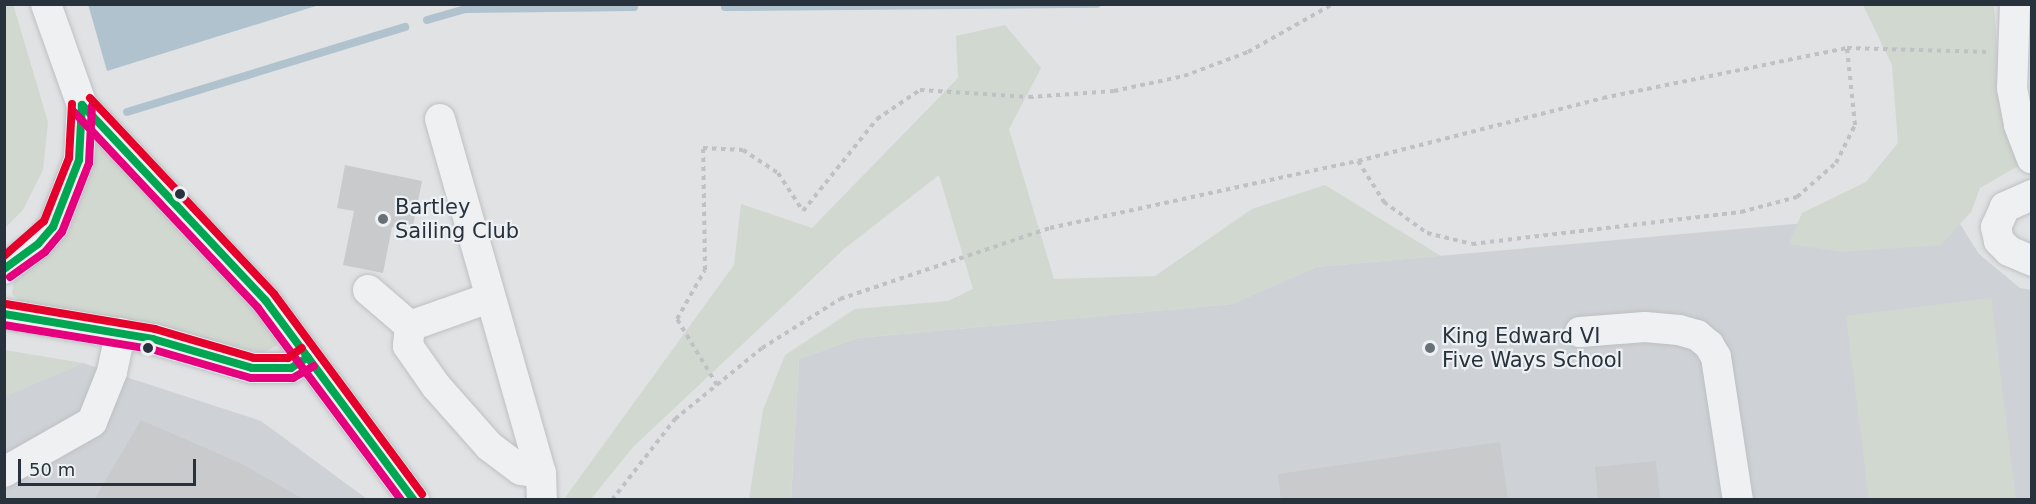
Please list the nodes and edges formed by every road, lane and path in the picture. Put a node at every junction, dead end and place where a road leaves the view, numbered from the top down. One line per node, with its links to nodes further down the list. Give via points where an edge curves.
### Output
1 (46, 4): 6 (street)
2 (1333, 4): 20 (path, via 1248,52 1184,76 1114,91 1029,98 920,90 877,119 803,211 778,173 743,150 703,148 705,270 677,319)
3 (2015, 4): 5 (street)
4 (1847, 48): 5 (path, via 1923,47); 9 (path, via 1603,98); 9 (path, via 1855,125 1836,163 1797,197 1741,212 1472,244 1427,233 1384,202)
5 (2012, 54): 8 (street, via 2012,88)
6 (82, 105): 12 (street, via 79,160 53,227 38,244); 19 (street, via 266,301)
7 (440, 119): 14 (street)
8 (2031, 159)
9 (1358, 161): 20 (path, via 1050,228 840,298 762,348)
10 (2031, 195): 11 (street, via 2005,207 1996,227 1999,241 2009,251)
11 (2031, 261)
12 (4, 269)
13 (368, 290): 16 (street)
14 (489, 298): 16 (street); 22 (street)
15 (4, 314): 18 (street)
16 (410, 326): 22 (street, via 408,346 436,386 489,446)
17 (1580, 332): 25 (street, via 1645,327 1679,330 1697,335 1709,345 1716,357)
18 (120, 333): 19 (street, via 252,368 291,368); 21 (street, via 112,372 92,422)
19 (308, 357): 23 (street)
20 (717, 385): 24 (path, via 675,419)
21 (4, 472)
22 (541, 486)
23 (414, 500)
24 (612, 500)
25 (1737, 500)

